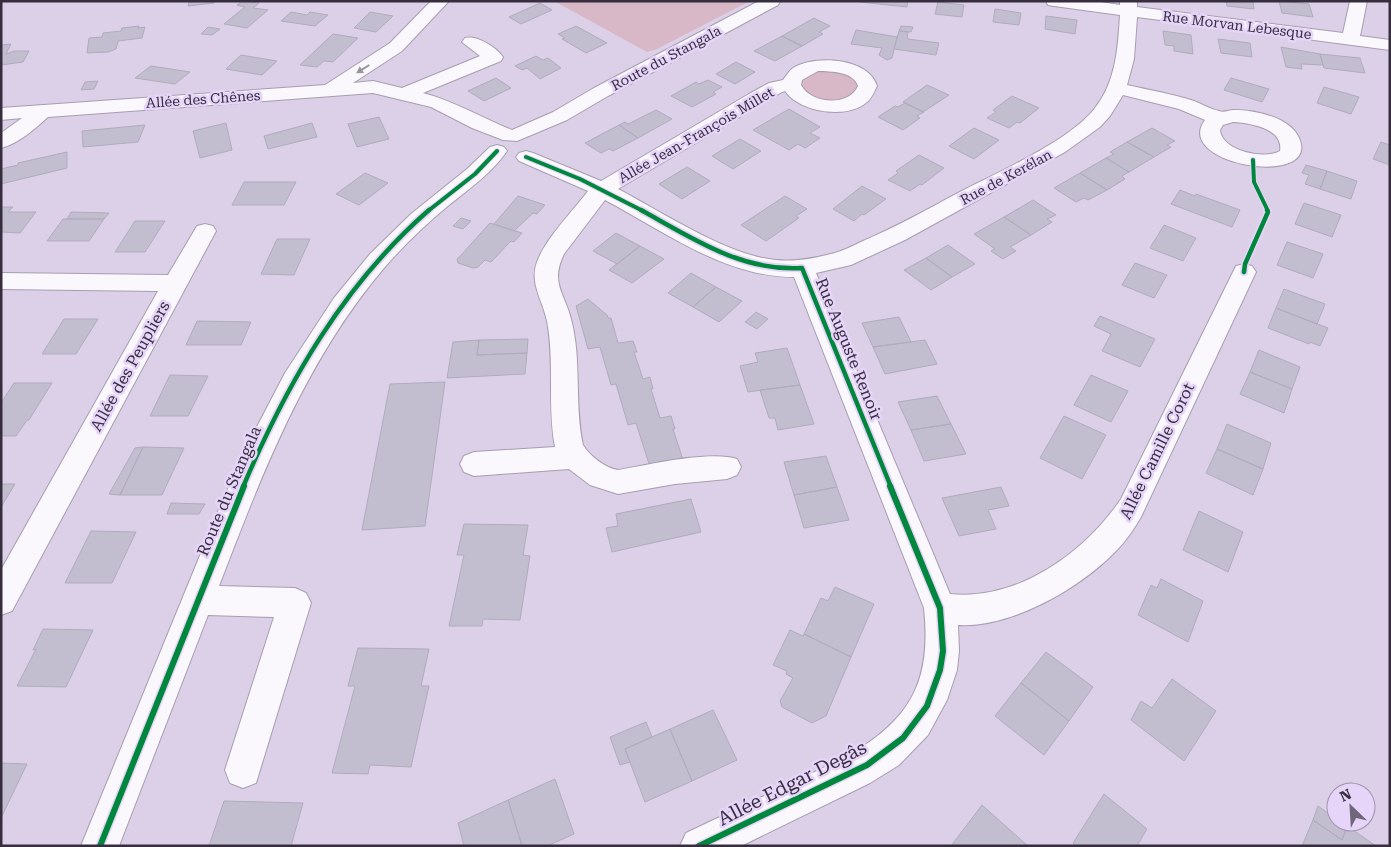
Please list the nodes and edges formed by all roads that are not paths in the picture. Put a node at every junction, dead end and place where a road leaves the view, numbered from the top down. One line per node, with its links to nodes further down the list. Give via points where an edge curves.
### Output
1 (441, 1): 9 (street)
2 (772, 1): 15 (street, Route du Stangala)
3 (1054, 1): 5 (street, Rue Morvan Lebesque)
4 (1359, 1): 6 (street)
5 (1129, 6): 6 (street, Rue Morvan Lebesque); 11 (street, Rue de Kerélan, via 1125,54)
6 (1350, 40): 8 (street, Rue Morvan Lebesque)
7 (471, 42): 9 (street, via 494,57)
8 (1390, 45)
9 (400, 71): 12 (street, one-way to 12); 12 (street, Allée des Chênes, via 373,87); 18 (street, via 438,103)
10 (792, 84): 21 (street, Allée Jean-François Millet, via 756,98)
11 (1117, 88): 16 (street, via 1186,105); 23 (street, Rue de Kerélan, via 1099,117 1058,148 897,235 843,259)
12 (330, 89): 13 (street, Allée des Chênes)
13 (42, 111): 14 (street, Allée des Chênes); 17 (street)
14 (1, 114)
15 (560, 116): 18 (street, Route du Stangala); 19 (street, Route du Stangala)
16 (1220, 119)
17 (1, 142)
18 (505, 142): 19 (street, Rue Auguste Renoir, via 530,136); 20 (street, Route du Stangala)
19 (530, 151): 20 (street, Route du Stangala); 21 (street, Rue Auguste Renoir)
20 (472, 177): 30 (street, Route du Stangala, via 404,234 332,318 275,415)
21 (601, 190): 23 (street, Rue Auguste Renoir, via 735,259 754,266); 27 (street, via 554,251 545,272 562,338 566,437)
22 (205, 231): 26 (street)
23 (802, 268): 32 (street, Rue Auguste Renoir)
24 (1244, 272): 32 (street, Allée Camille Corot, via 1131,508 1118,528 1104,543 1051,583 995,606 973,610)
25 (1, 281): 26 (street, Allée des Peupliers)
26 (175, 283): 31 (street, Allée des Peupliers)
27 (576, 457): 28 (street); 29 (street, via 586,468 609,481)
28 (474, 464)
29 (727, 466)
30 (197, 600): 33 (street, via 295,603); 34 (street, Route du Stangala)
31 (1, 601)
32 (940, 608): 35 (street, Allée Edgar Degâs, via 943,628 941,674 934,693 908,731 886,752 854,772)
33 (242, 770)
34 (100, 846)
35 (699, 846)

